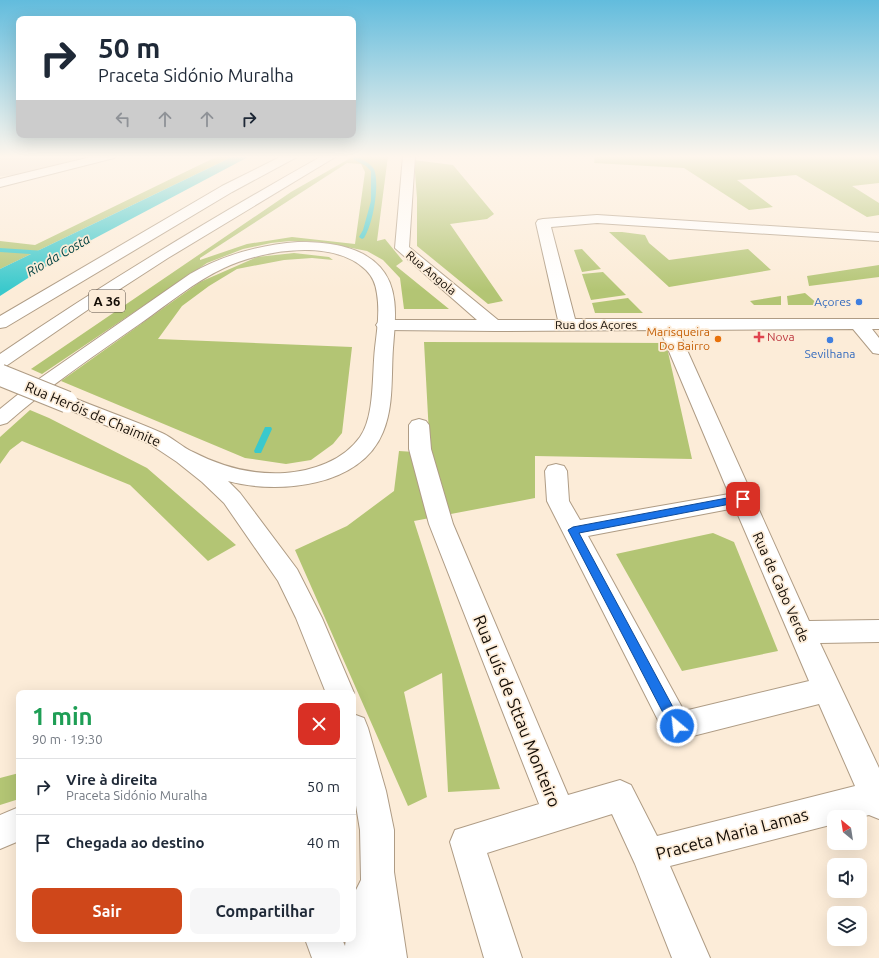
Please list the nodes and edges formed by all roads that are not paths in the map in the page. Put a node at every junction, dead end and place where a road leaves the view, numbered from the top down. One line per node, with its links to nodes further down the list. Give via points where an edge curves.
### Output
1 (207, 201): 5 (main road)
2 (252, 201): 4 (main road)
3 (406, 201): 12 (main road, Rua Angola, via 402,248)
4 (215, 224): 16 (main road); 18 (main road, A 36)
5 (158, 230): 7 (main road, A 36); 14 (main road)
6 (879, 237): 13 (main road, via 597,219 543,223)
7 (0, 323)
8 (858, 324): 9 (main road, Rua dos Açores); 11 (main road, Rua dos Açores); 15 (main road)
9 (879, 324)
10 (385, 325): 12 (main road, Rua dos Açores); 19 (main road, via 386,304 383,284 373,268 357,257 334,249 306,247 289,247 250,254 216,266 184,285 52,378); 21 (main road, via 380,399 375,424 369,440 345,462 325,472 281,481 256,480 232,475)
11 (667, 325): 13 (main road, Rua dos Açores); 23 (main road, Rua de Cabo Verde)
12 (495, 326): 13 (main road, Rua dos Açores)
13 (568, 326)
14 (0, 337)
15 (879, 349)
16 (0, 362)
17 (0, 375): 21 (main road, Rua Heróis de Chaimite, bridge, via 157,439)
18 (0, 380)
19 (0, 419)
20 (419, 426): 31 (main road, Rua Luís de Sttau Monteiro, via 420,449 441,524)
21 (185, 457): 28 (main road, Rua Heróis de Chaimite, via 232,498 288,576 309,618)
22 (556, 471): 24 (main road, via 558,501)
23 (743, 499): 24 (main road); 26 (main road, Rua de Cabo Verde)
24 (573, 530): 27 (main road, via 677,726)
25 (879, 631): 26 (main road)
26 (801, 632): 27 (main road, Rua de Cabo Verde)
27 (827, 689): 30 (main road, Rua de Cabo Verde)
28 (339, 690)
29 (356, 739): 35 (main road, via 377,830)
30 (878, 800): 34 (main road, Praceta Maria Lamas)
31 (559, 814): 34 (main road, via 620,796); 40 (main road, Rua Luís de Sttau Monteiro, via 467,842)
32 (16, 825): 33 (main road)
33 (0, 832)
34 (648, 855): 41 (main road, Praceta Maria Lamas)
35 (377, 872): 38 (main road); 39 (main road)
36 (324, 942): 37 (main road)
37 (331, 958)
38 (361, 958)
39 (388, 958)
40 (503, 958)
41 (691, 958)

